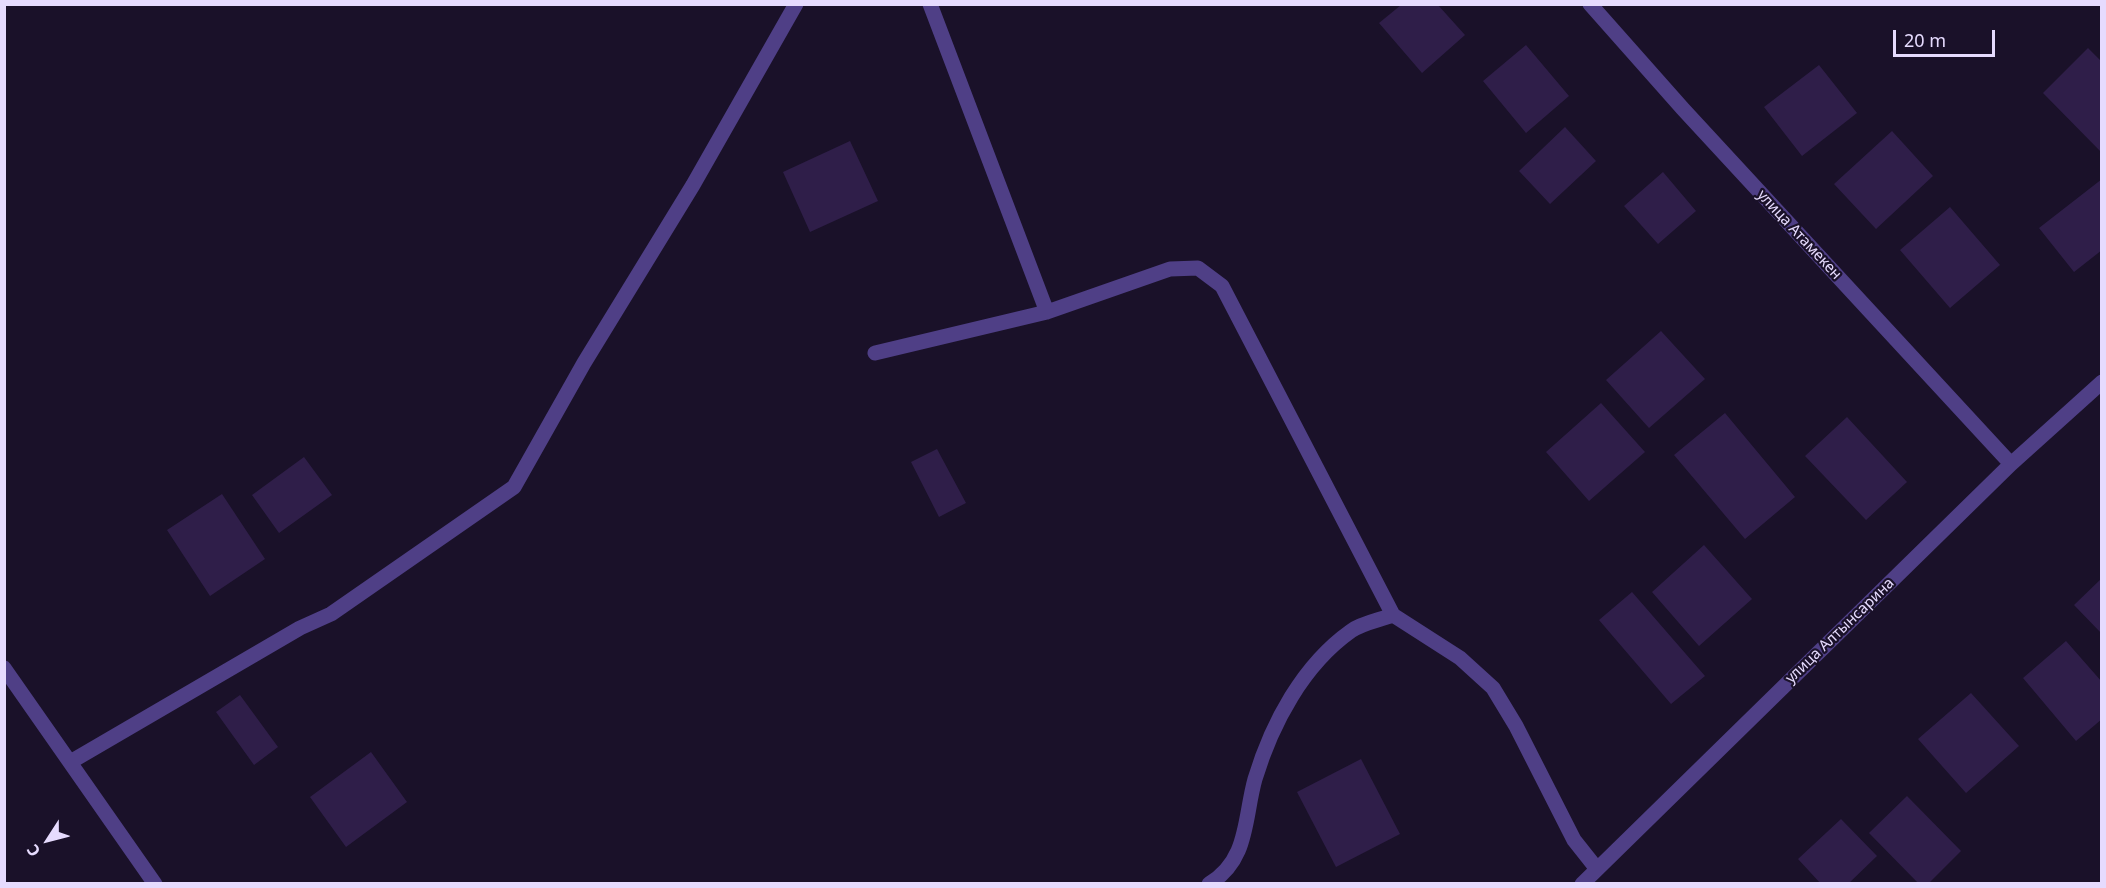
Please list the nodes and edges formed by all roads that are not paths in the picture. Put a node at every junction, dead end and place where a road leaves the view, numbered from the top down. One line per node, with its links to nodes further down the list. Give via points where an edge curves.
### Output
1 (796, 4): 10 (street, via 514,487 331,614)
2 (930, 4): 4 (street)
3 (1590, 4): 7 (street, улица Атамекен)
4 (1047, 312): 5 (street); 8 (street, via 1170,269 1198,268 1222,286)
5 (875, 353)
6 (2102, 382): 7 (street, улица Алтынсарина)
7 (2011, 464): 11 (street, улица Алтынсарина)
8 (1394, 615): 11 (street, via 1460,658 1493,688 1574,840); 13 (street, via 1353,630 1320,657 1283,708 1256,778 1239,854)
9 (4, 668): 10 (street)
10 (72, 761): 12 (street)
11 (1597, 869): 14 (street, улица Алтынсарина)
12 (155, 884)
13 (1209, 884)
14 (1582, 884)

